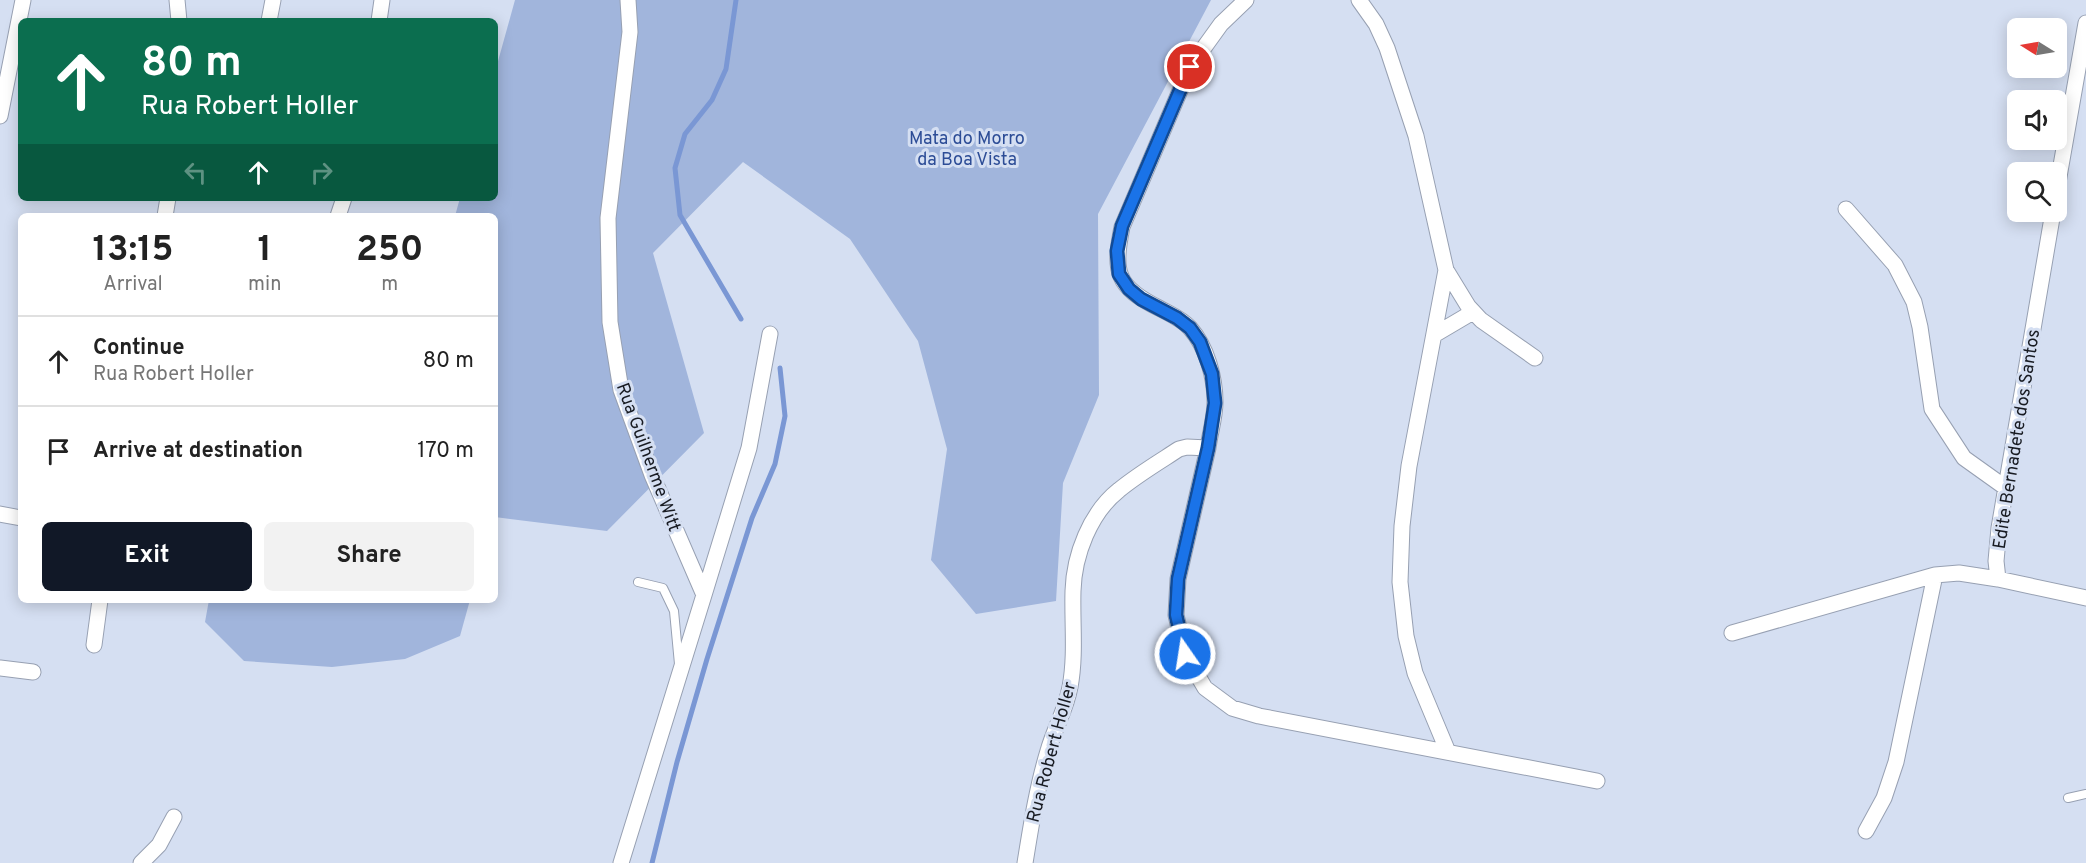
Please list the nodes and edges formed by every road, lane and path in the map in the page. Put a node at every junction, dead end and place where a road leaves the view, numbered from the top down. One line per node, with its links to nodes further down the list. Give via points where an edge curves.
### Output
1 (23, 0): 8 (street)
2 (177, 0): 9 (street)
3 (273, 0): 10 (street)
4 (382, 0): 11 (street)
5 (628, 0): 30 (street, Rua Guilherme Witt, via 630,32 608,218 610,322 621,390 652,475)
6 (1246, 0): 23 (street, via 1221,24 1190,67 1122,226 1117,251 1119,274 1129,289 1177,318 1200,342 1212,374 1215,403)
7 (1359, 0): 18 (street, via 1387,48 1416,136)
8 (19, 18)
9 (179, 18)
10 (270, 18)
11 (379, 18)
12 (2086, 23): 15 (street)
13 (18, 25): 14 (street)
14 (0, 116)
15 (2062, 162)
16 (1846, 209): 24 (street, via 1895,265 1914,302 1932,408 1964,459)
17 (2052, 222): 24 (street, Edite Bernadete dos Santos)
18 (1446, 270): 19 (street); 21 (street)
19 (1473, 312): 21 (street); 22 (street)
20 (770, 334): 30 (street, via 749,448)
21 (1434, 335): 38 (street, via 1409,466 1400,582 1415,673)
22 (1535, 358)
23 (1208, 448): 38 (street, via 1178,579 1176,615 1185,654 1205,688 1232,708 1259,716); 46 (street, Rua Robert Holler, via 1179,449 1117,491 1097,515 1084,540 1073,589 1074,663 1070,689 1048,750)
24 (2006, 488): 28 (street, Edite Bernadete dos Santos, via 1996,561)
25 (0, 514): 26 (street)
26 (18, 517)
27 (1935, 574): 28 (street); 33 (street); 43 (street, via 1896,762 1884,798)
28 (1998, 579): 31 (street)
29 (638, 582): 37 (lane, via 663,588 674,611)
30 (704, 595): 37 (street)
31 (2086, 598)
32 (100, 603): 34 (street)
33 (1732, 633)
34 (94, 645)
35 (0, 668): 36 (street)
36 (33, 672)
37 (680, 674): 45 (street)
38 (1448, 752): 39 (street)
39 (1597, 781)
40 (2086, 794): 41 (lane)
41 (2068, 798)
42 (174, 816): 44 (street, via 159,845)
43 (1866, 831)
44 (141, 863)
45 (621, 863)
46 (1025, 863)

